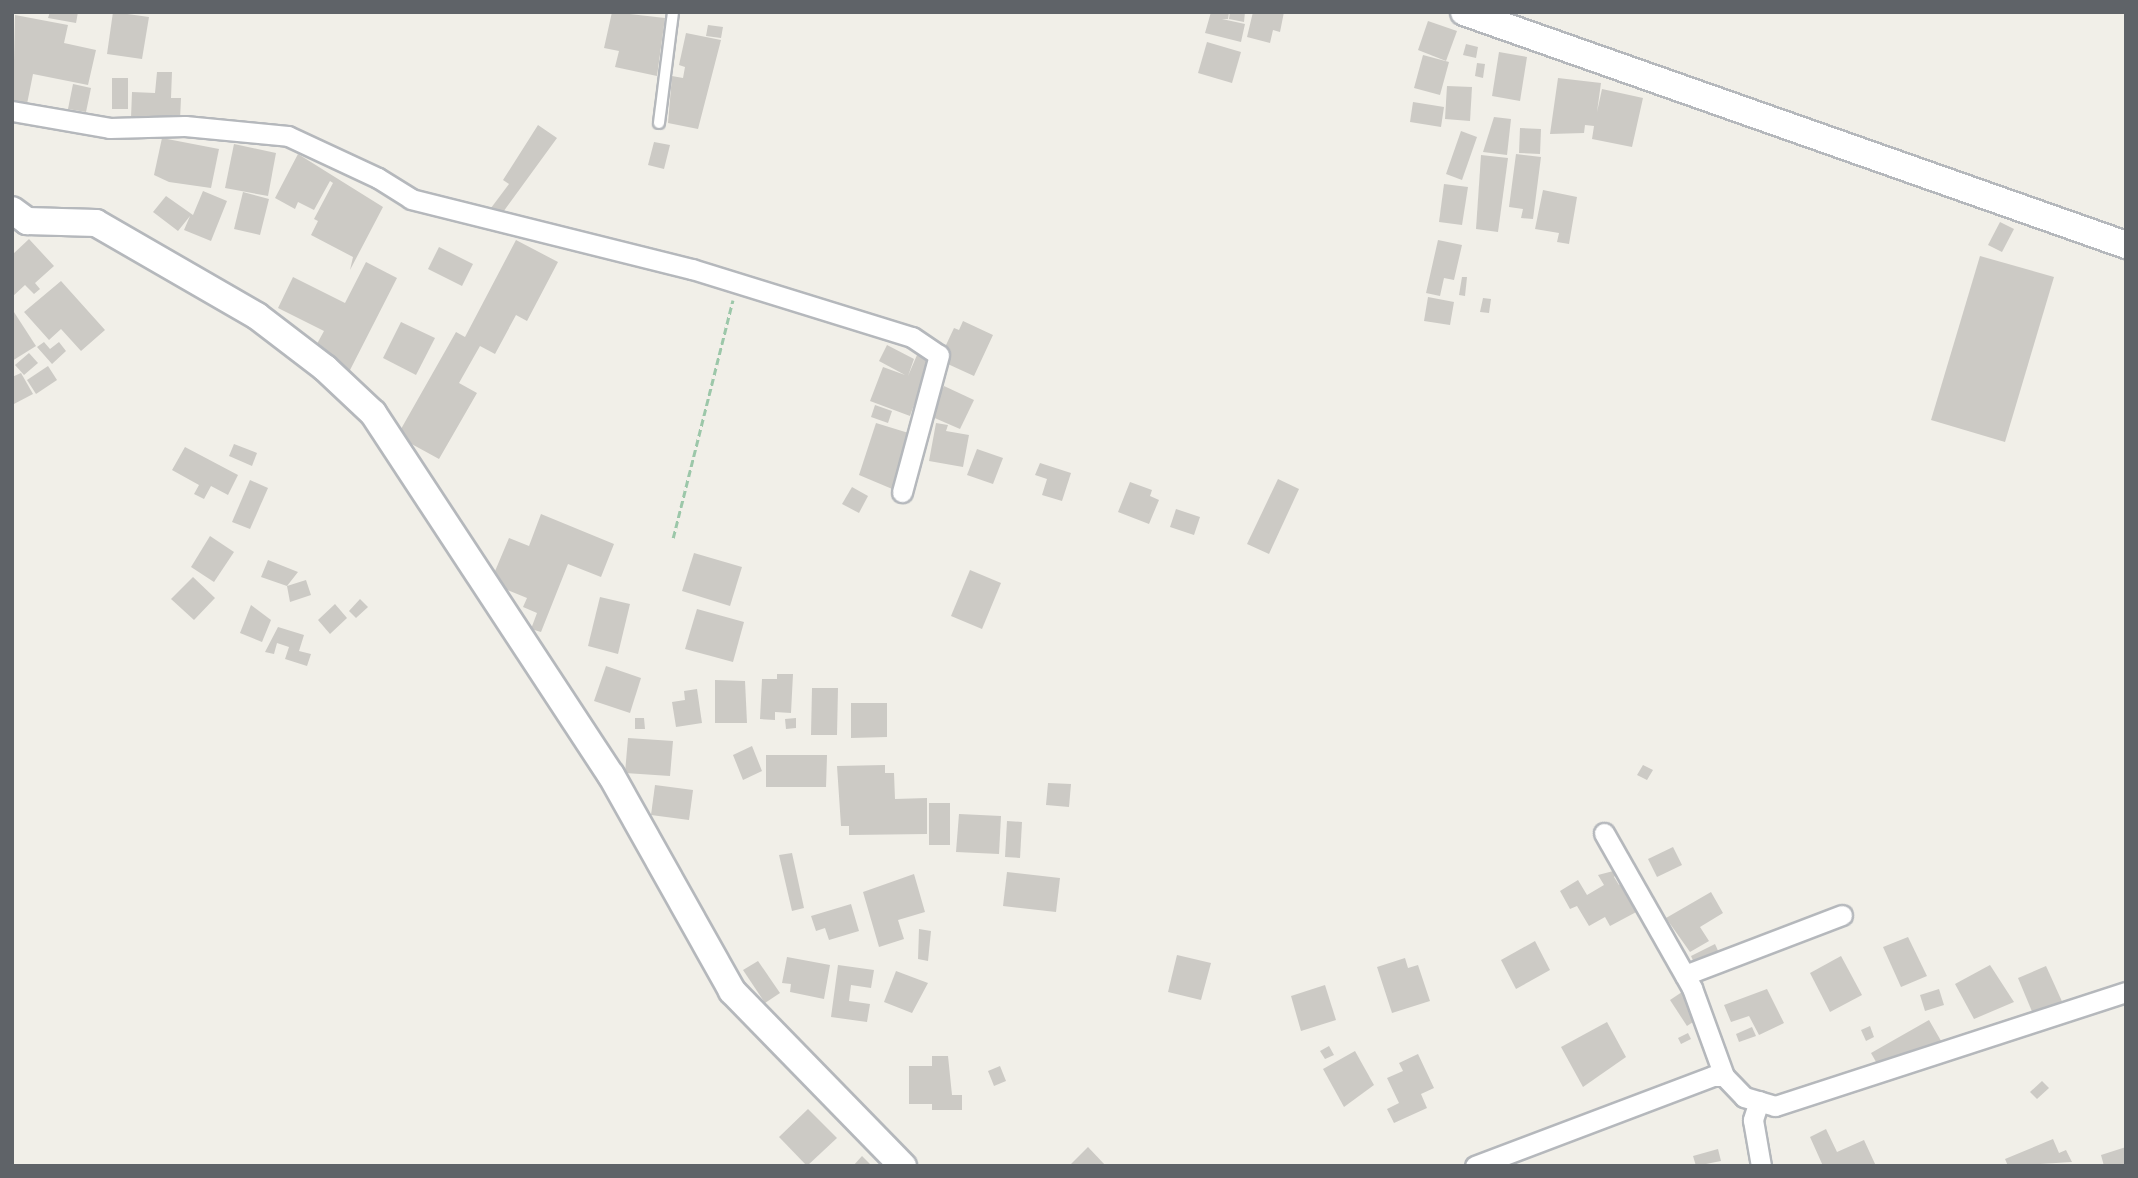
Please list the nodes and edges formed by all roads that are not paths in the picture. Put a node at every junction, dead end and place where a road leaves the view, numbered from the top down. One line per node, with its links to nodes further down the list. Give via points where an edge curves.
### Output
1 (673, 12): 4 (lane)
2 (1464, 12): 6 (street)
3 (12, 111): 7 (street, via 110,128 185,126 288,136 377,177 411,199 738,282 912,337 939,355)
4 (659, 123)
5 (12, 210): 14 (street, via 27,221 96,223 257,316 326,368 373,413 611,775 732,991)
6 (2126, 245)
7 (902, 492)
8 (1604, 833): 10 (street)
9 (1842, 915): 10 (street)
10 (1685, 975): 12 (street)
11 (2126, 992): 13 (street, via 1775,1106)
12 (1724, 1076): 13 (street, via 1744,1097); 15 (street, via 1713,1076)
13 (1759, 1101): 16 (street, via 1753,1120)
14 (903, 1166)
15 (1475, 1166)
16 (1761, 1166)

